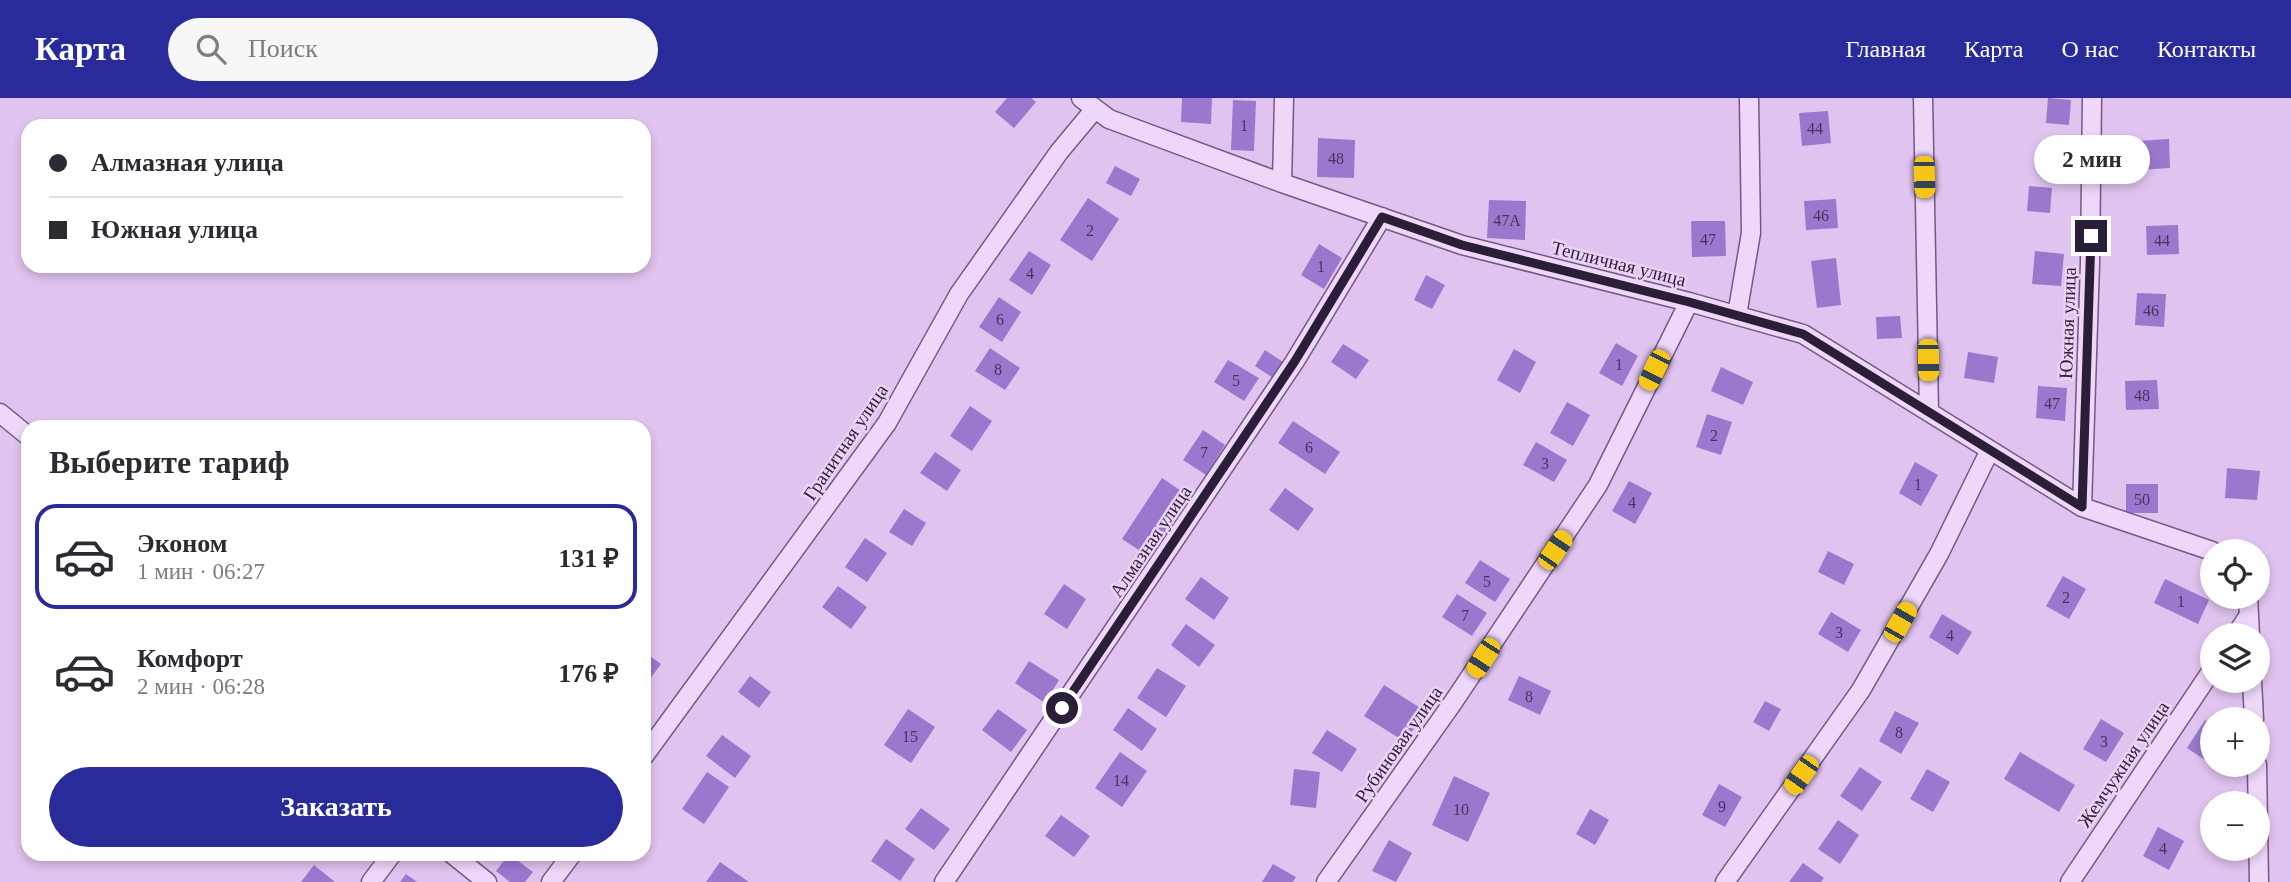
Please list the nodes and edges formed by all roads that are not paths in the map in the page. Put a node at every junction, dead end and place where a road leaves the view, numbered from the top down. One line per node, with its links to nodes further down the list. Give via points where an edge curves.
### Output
1 (1284, 98): 6 (street)
2 (1749, 98): 9 (street, via 1751,233)
3 (1923, 98): 10 (street)
4 (2092, 98): 14 (street, Южная улица)
5 (1087, 104): 6 (street, Тепличная улица, via 1108,119); 17 (street, Гранитная улица, via 959,295 887,423)
6 (1282, 183): 7 (street, Тепличная улица)
7 (1382, 217): 8 (street, Тепличная улица, via 1462,245); 25 (street, Алмазная улица, via 1295,361)
8 (1689, 302): 9 (street, Тепличная улица); 26 (street, Рубиновая улица, via 1598,485)
9 (1737, 316): 10 (street, Тепличная улица, via 1803,334)
10 (1929, 412): 13 (street, Тепличная улица)
11 (0, 413): 12 (street)
12 (21, 430)
13 (1990, 450): 14 (street, Тепличная улица); 27 (street, via 1939,554 1861,690)
14 (2082, 507): 15 (street, Тепличная улица)
15 (2200, 547)
16 (2200, 688): 28 (street, Жемчужная улица)
17 (651, 746)
18 (2257, 777): 29 (street)
19 (387, 861): 22 (street)
20 (461, 861): 23 (street)
21 (567, 861): 24 (street)
22 (371, 882)
23 (487, 882)
24 (551, 882)
25 (944, 882)
26 (1326, 882)
27 (1724, 882)
28 (2070, 882)
29 (2259, 882)

